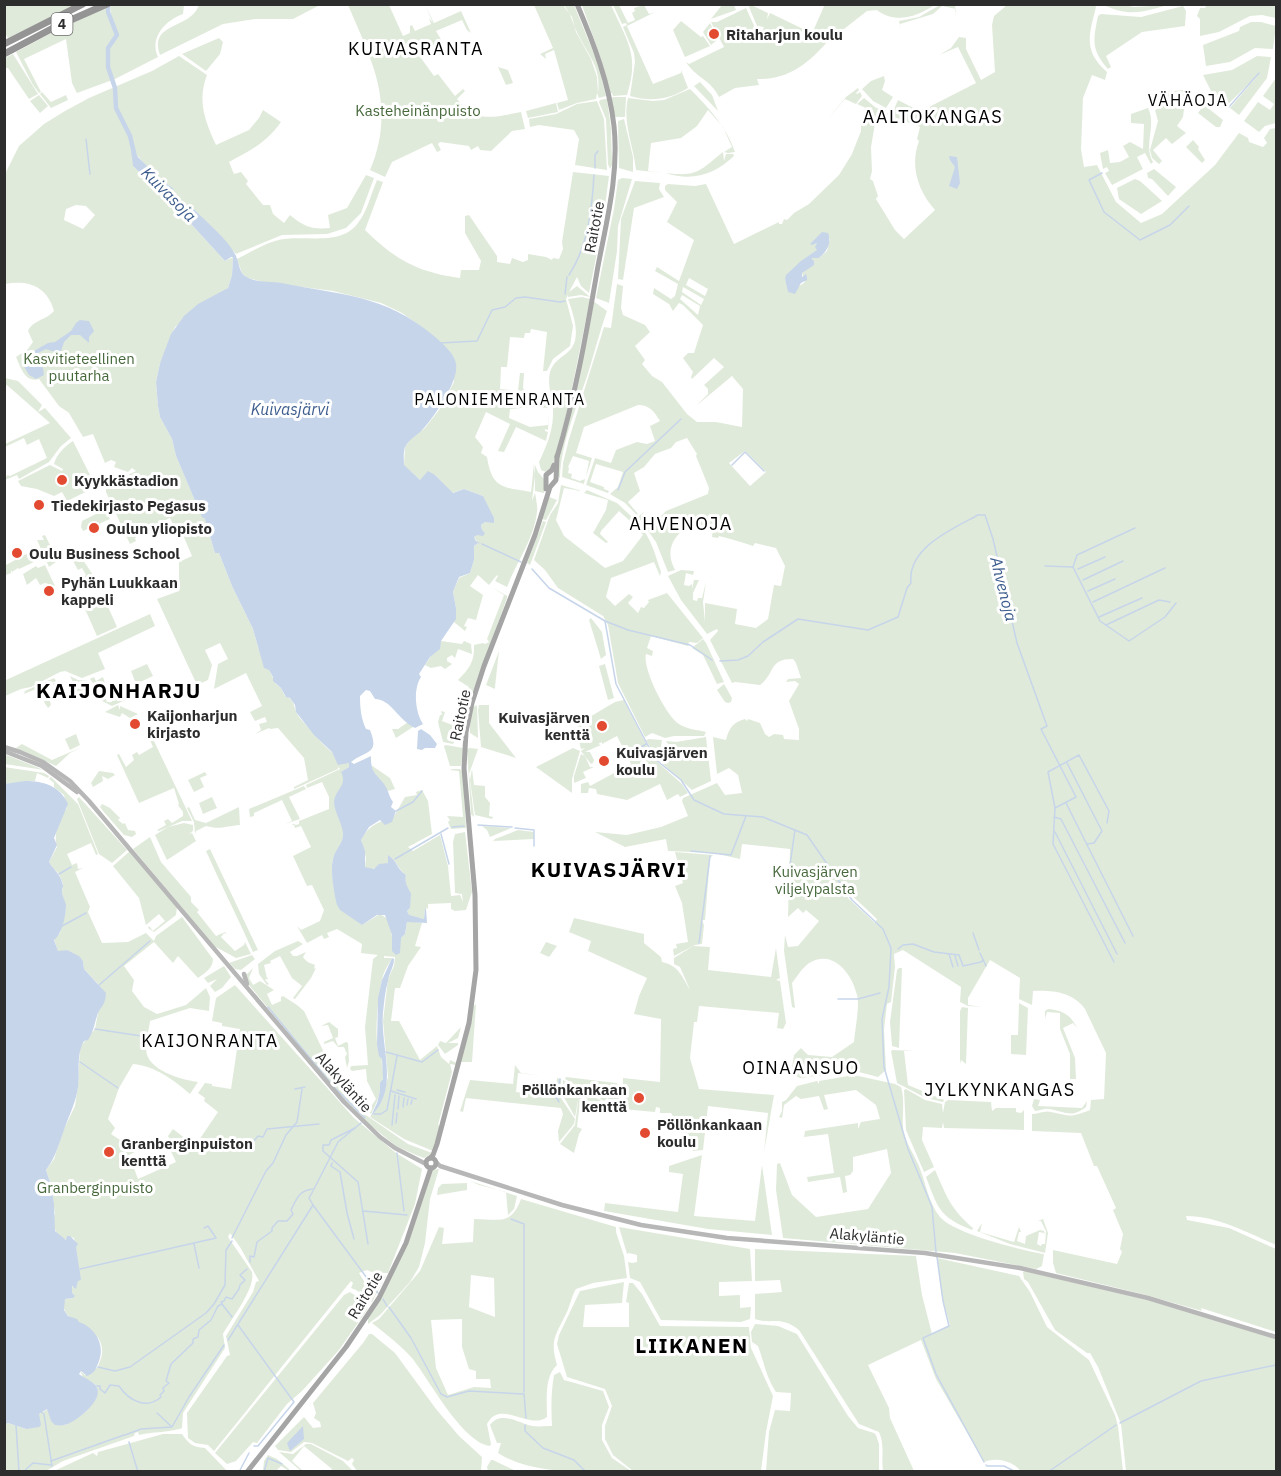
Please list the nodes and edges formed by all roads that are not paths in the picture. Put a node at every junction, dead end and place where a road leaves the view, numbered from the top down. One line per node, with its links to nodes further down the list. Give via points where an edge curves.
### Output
1 (82, 4): 4 (highway, 4)
2 (577, 4): 6 (main road, Raitotie, via 607,87 615,150 611,203)
3 (106, 5): 5 (highway, 4)
4 (4, 44)
5 (6, 54)
6 (557, 456): 7 (main road, Raitotie); 8 (main road, Raitotie)
7 (549, 472): 8 (main road); 9 (main road)
8 (556, 476): 9 (main road, via 556,480)
9 (549, 481): 15 (main road, Raitotie, via 535,536 472,702 466,732 464,768 476,947 462,1049)
10 (4, 749): 11 (main road, Alakyläntie, via 28,755 70,781)
11 (190, 920): 13 (main road, Alakyläntie); 14 (main road, Alakyläntie)
12 (244, 974): 13 (main road)
13 (249, 990): 14 (main road, Alakyläntie)
14 (269, 1014): 15 (main road, Alakyläntie, via 380,1137 410,1156)
15 (431, 1163): 16 (main road, Alakyläntie, via 596,1215 685,1232 916,1252 1043,1272 1148,1298); 17 (main road, Raitotie, via 406,1243 379,1298 346,1347)
16 (1276, 1337)
17 (245, 1472)

